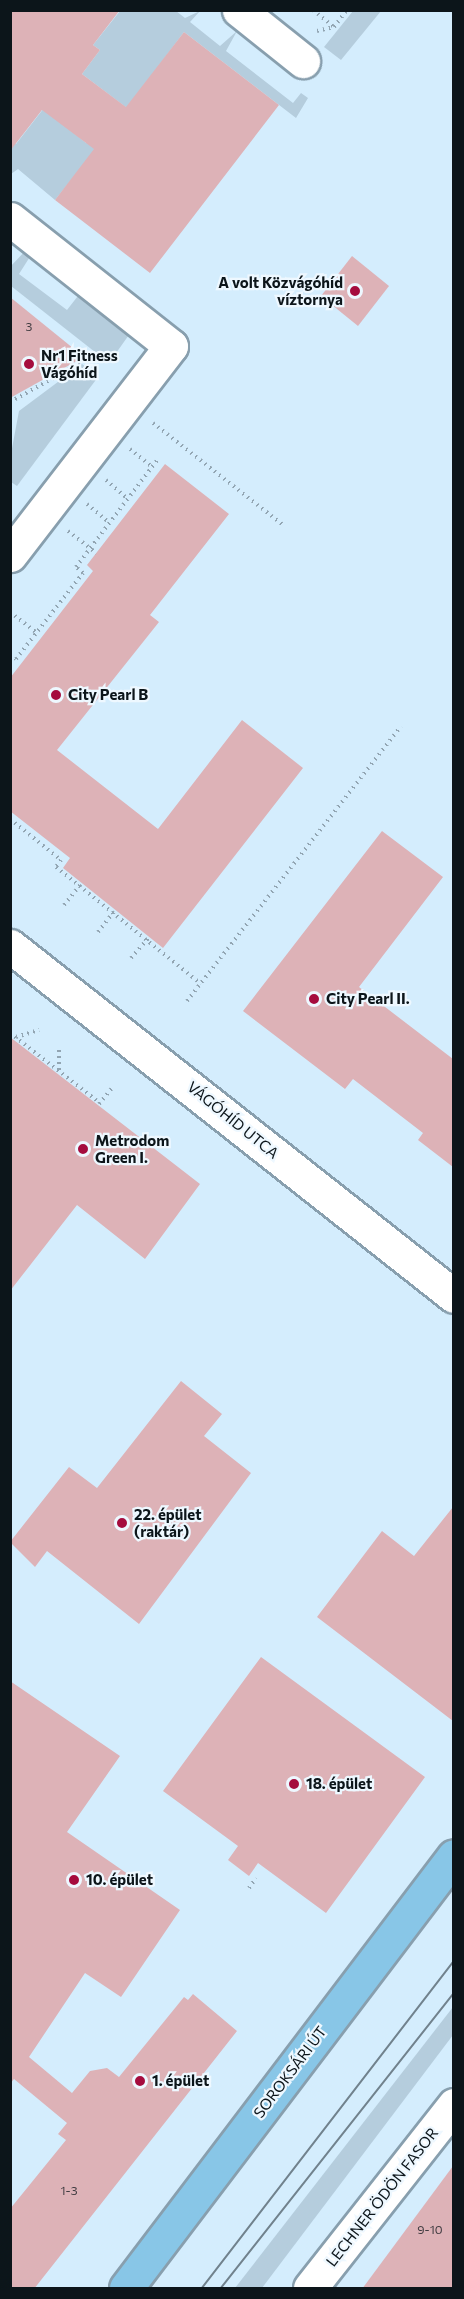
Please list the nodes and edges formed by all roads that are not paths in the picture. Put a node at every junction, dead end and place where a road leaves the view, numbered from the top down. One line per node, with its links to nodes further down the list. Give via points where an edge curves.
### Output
1 (239, 10): 2 (street)
2 (303, 61)
3 (10, 219): 4 (street, via 171,346)
4 (10, 555)
5 (10, 946): 6 (street, VÁGÓHÍD UTCA)
6 (453, 1296)
7 (453, 1856): 9 (main road, SOROKSÁRI ÚT)
8 (453, 2105): 10 (street, LECHNER ÖDÖN FASOR)
9 (126, 2289)
10 (310, 2289)

